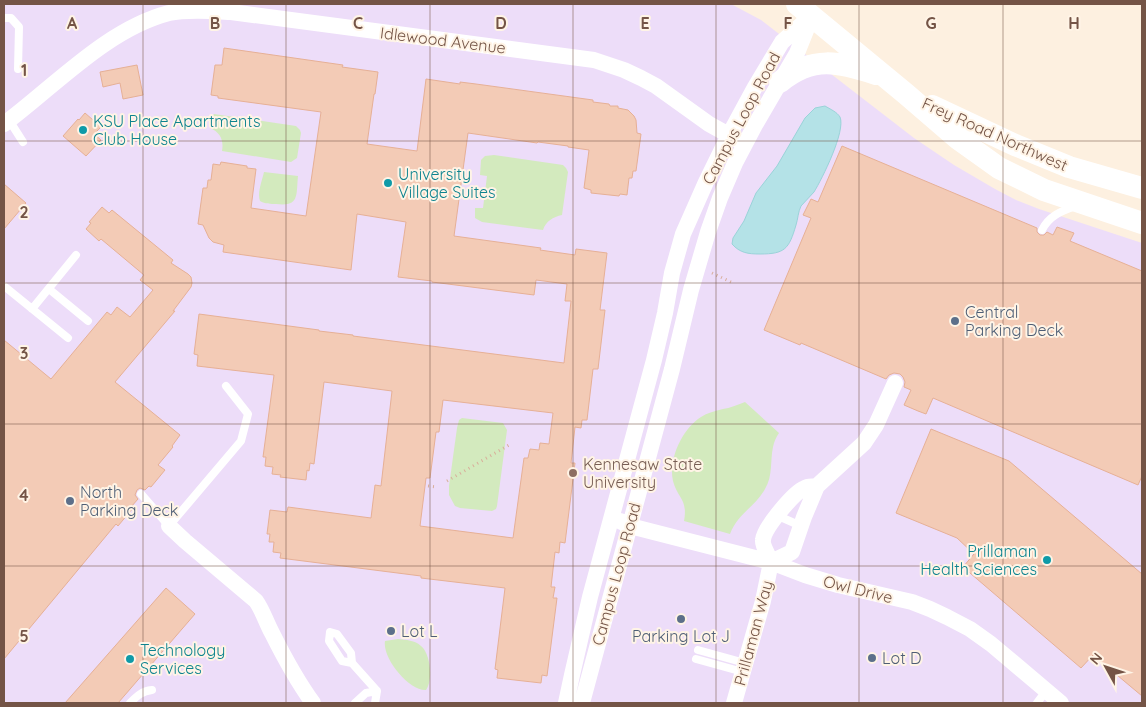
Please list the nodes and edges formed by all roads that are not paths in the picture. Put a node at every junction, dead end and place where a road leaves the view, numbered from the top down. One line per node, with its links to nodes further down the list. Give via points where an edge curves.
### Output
1 (804, 10): 4 (main road, Frey Road Northwest); 5 (street, Campus Loop Road, via 797,53); 8 (street, Campus Loop Road)
2 (4, 18): 3 (lane, via 11,18 19,27)
3 (18, 69)
4 (886, 78): 5 (main road, via 854,67 827,63 802,68); 6 (main road, Frey Road Northwest)
5 (780, 82): 10 (street, Campus Loop Road)
6 (906, 94): 11 (main road, Frey Road Northwest, via 1069,167); 12 (main road, Frey Road Northwest, via 957,138 999,168 1044,190)
7 (6, 122): 8 (street, Idlewood Avenue, via 84,59 120,35 170,13 201,10 594,60 656,86); 9 (lane)
8 (729, 135): 10 (street, Idlewood Avenue); 25 (street, Campus Loop Road, via 677,253 654,360)
9 (23, 142)
10 (745, 144): 28 (street, Campus Loop Road, via 720,198 698,264)
11 (1142, 188)
12 (1084, 204): 13 (main road, Frey Road Northwest); 14 (lane, via 1053,216)
13 (1142, 223)
14 (1042, 230)
15 (76, 254): 17 (lane)
16 (4, 286): 18 (lane)
17 (49, 289): 18 (lane); 19 (lane)
18 (32, 309): 20 (lane)
19 (88, 321)
20 (68, 338)
21 (895, 383): 23 (street, via 864,443)
22 (226, 386): 27 (lane, via 248,414 241,441)
23 (817, 486): 26 (street, via 805,488); 29 (street)
24 (141, 494): 27 (lane)
25 (613, 513): 28 (street); 41 (street, Campus Loop Road)
26 (776, 515): 29 (lane); 30 (street, via 762,541)
27 (169, 526): 38 (street, via 256,601 294,675)
28 (630, 526): 30 (street, Owl Drive); 42 (street, Campus Loop Road)
29 (801, 526): 30 (street, via 792,552)
30 (772, 562): 33 (street, Prillaman Way); 36 (street, Owl Drive, via 838,585 912,602 948,617 991,644)
31 (330, 632): 35 (lane, via 329,641 342,661 352,663)
32 (697, 654): 33 (lane)
33 (744, 668): 43 (street, Prillaman Way)
34 (152, 690): 37 (lane, via 145,690)
35 (377, 691): 39 (lane, via 366,693); 40 (lane)
36 (1042, 697): 44 (street, Owl Drive)
37 (130, 703)
38 (313, 703)
39 (355, 703)
40 (375, 703)
41 (566, 703)
42 (582, 703)
43 (734, 703)
44 (1060, 703)

